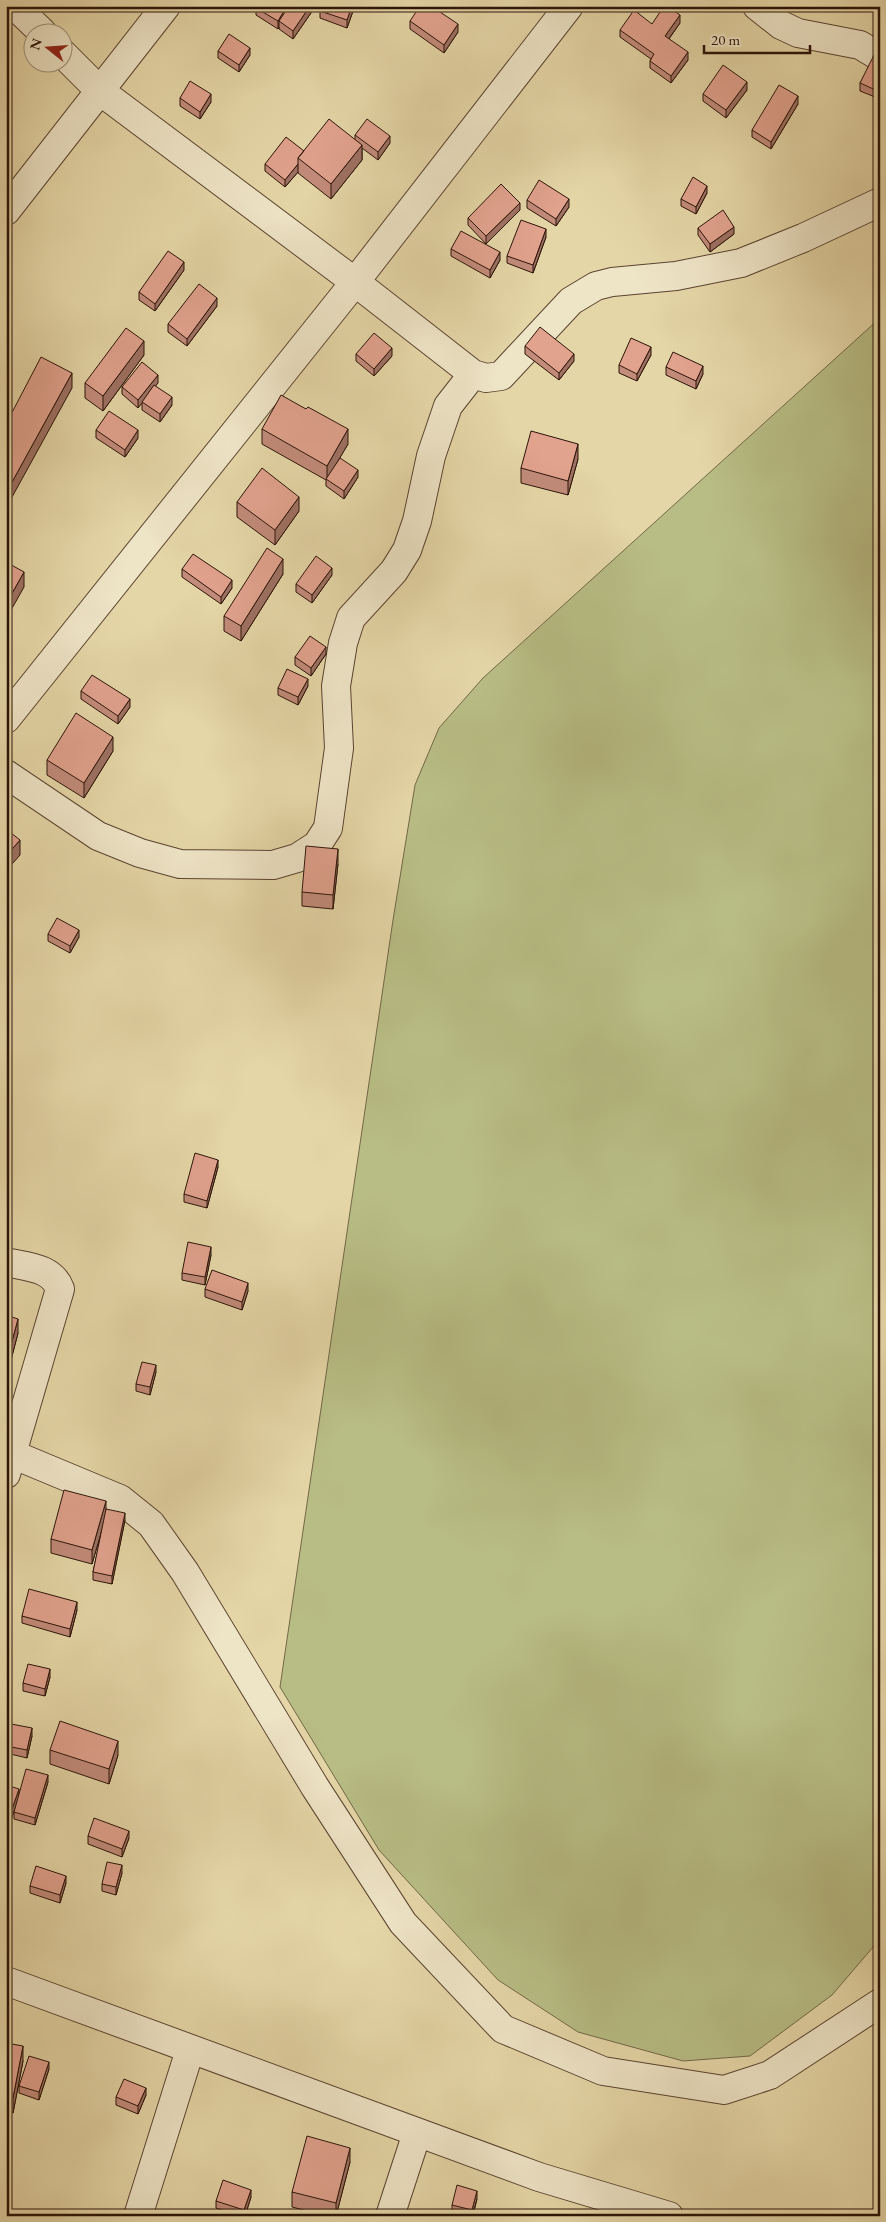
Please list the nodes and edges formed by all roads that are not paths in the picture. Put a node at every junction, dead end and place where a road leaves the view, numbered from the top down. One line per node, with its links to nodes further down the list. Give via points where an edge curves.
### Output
1 (15, 6): 5 (street)
2 (166, 6): 8 (street)
3 (569, 6): 11 (street)
4 (757, 6): 6 (street, via 798,34 860,45)
5 (32, 22)
6 (880, 57)
7 (72, 64): 8 (street)
8 (100, 91): 10 (street); 11 (street)
9 (880, 202): 12 (street, via 741,263 676,276 596,286 570,300 501,376 486,378)
10 (6, 211)
11 (355, 282): 12 (street); 13 (street)
12 (473, 374): 14 (street, via 448,406 431,456 417,522 407,550 394,571 351,618 336,686 339,748 328,828 317,845 297,858 272,865 180,864 140,853 98,836)
13 (6, 719)
14 (6, 774)
15 (6, 1262): 16 (street, via 50,1273 60,1289)
16 (9, 1464): 18 (street, via 120,1499 151,1524 185,1572 310,1779 403,1923 504,2029 603,2071 724,2090 770,2075)
17 (6, 1982): 19 (street)
18 (880, 2003)
19 (190, 2050): 20 (street); 22 (street)
20 (417, 2133): 21 (street, via 539,2177); 23 (street)
21 (654, 2213)
22 (138, 2216)
23 (390, 2216)

